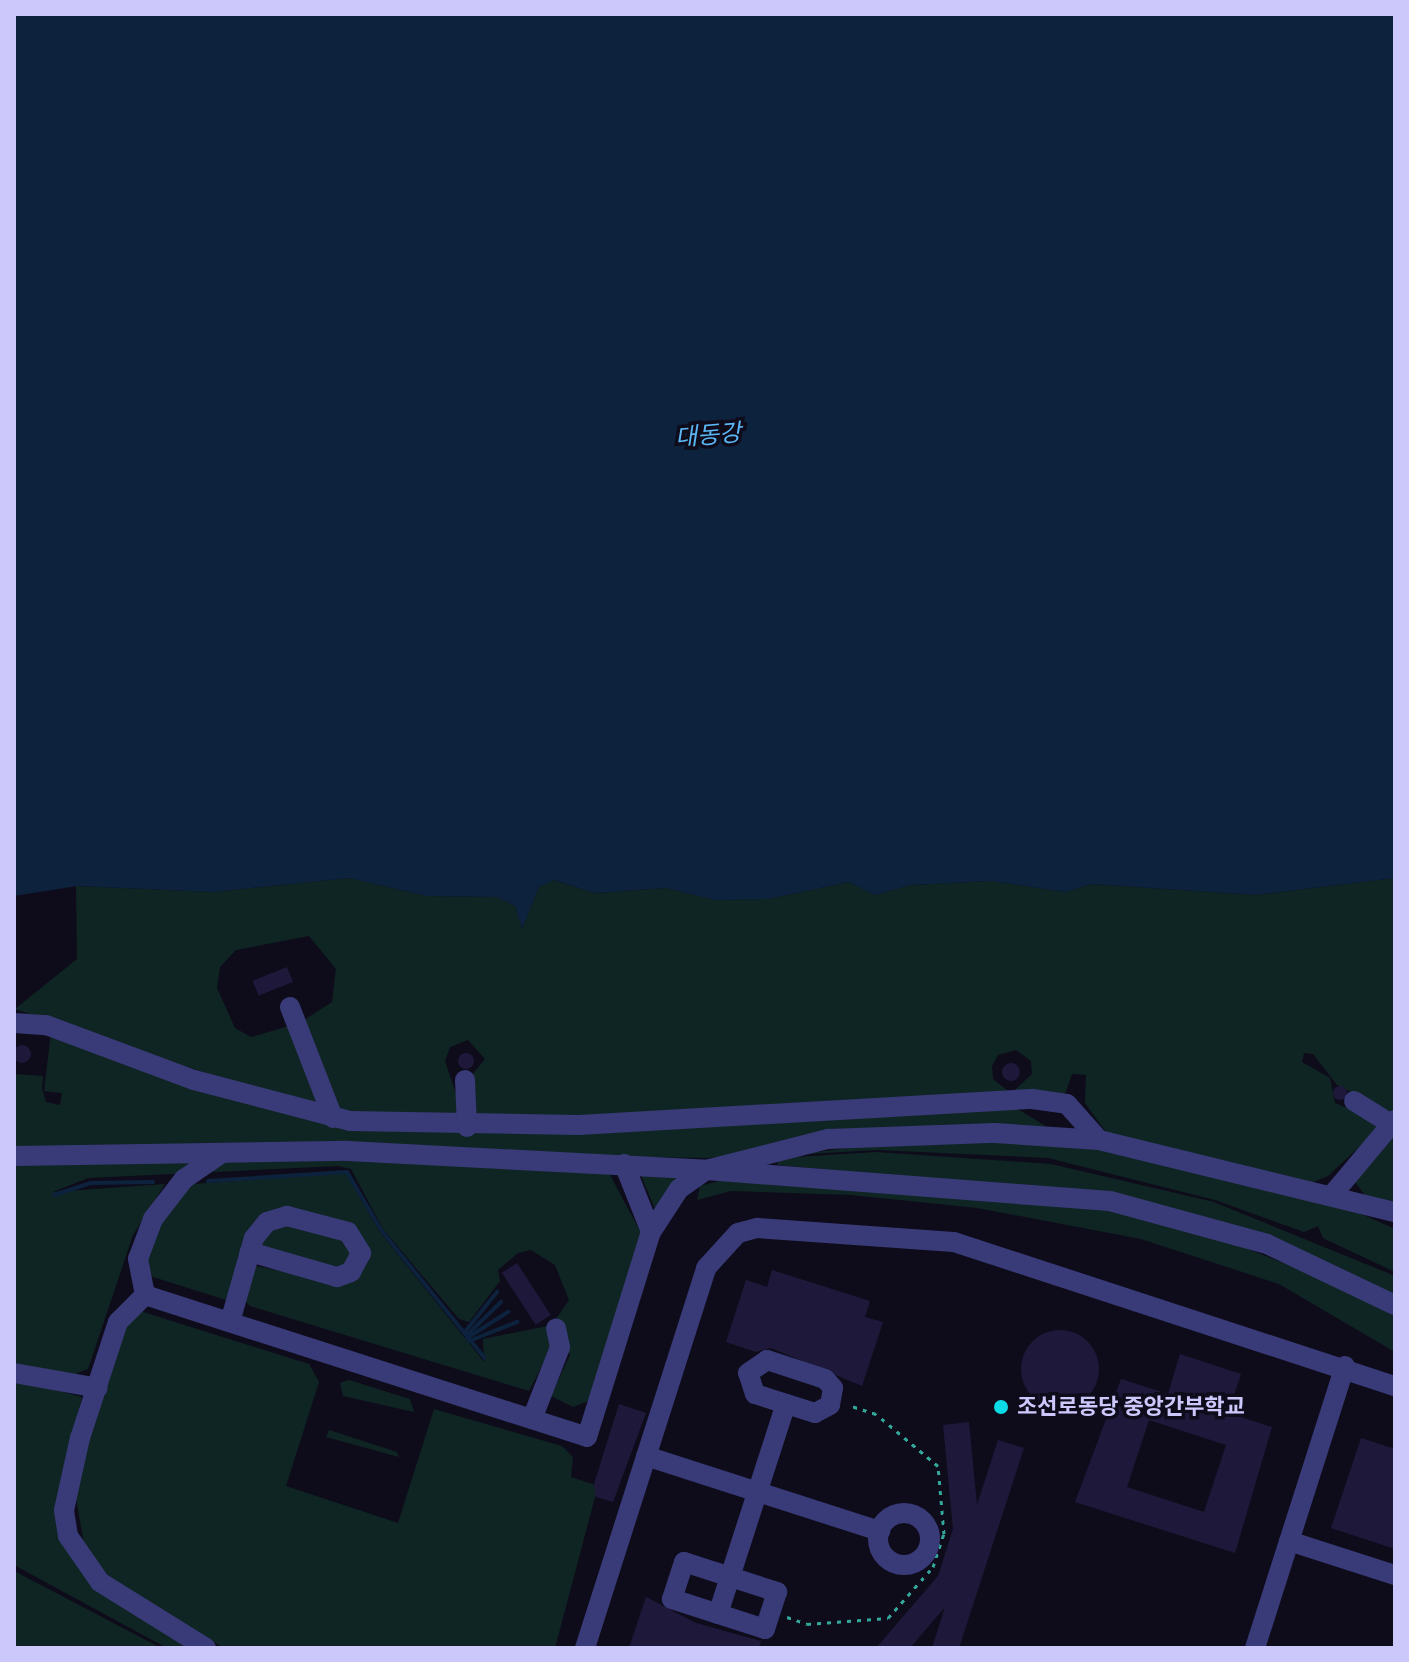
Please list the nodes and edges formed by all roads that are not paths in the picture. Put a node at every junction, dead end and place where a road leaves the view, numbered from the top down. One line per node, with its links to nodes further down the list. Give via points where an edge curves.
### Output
1 (290, 1007): 5 (street)
2 (14, 1023): 5 (street, via 46,1025 194,1080)
3 (465, 1080): 7 (street)
4 (1354, 1101): 6 (street)
5 (333, 1118): 7 (street)
6 (1393, 1122): 13 (street)
7 (467, 1127): 8 (street, via 1010,1094 1067,1104)
8 (1099, 1140): 12 (street, via 995,1133 856,1136); 13 (street)
9 (222, 1153): 10 (street); 11 (street); 19 (street, via 164,1201)
10 (14, 1156)
11 (624, 1164): 12 (street); 17 (street)
12 (706, 1170): 17 (street, via 672,1197); 21 (street, via 1110,1201 1267,1244)
13 (1332, 1195): 14 (street)
14 (1353, 1203): 15 (street); 16 (street)
15 (1395, 1212)
16 (1395, 1225)
17 (651, 1232): 30 (street, via 587,1437)
18 (250, 1252): 18 (street, via 267,1222 287,1216 348,1232 361,1253 351,1272 337,1277); 23 (street)
19 (138, 1259): 20 (street); 22 (street)
20 (145, 1295): 22 (street); 23 (street)
21 (1395, 1305)
22 (118, 1322): 28 (street)
23 (230, 1322): 30 (street)
24 (556, 1328): 30 (street, via 560,1347)
25 (1345, 1366): 27 (street); 31 (street, via 954,1242 757,1228 724,1242 706,1268); 34 (street)
26 (14, 1373): 28 (street)
27 (1395, 1386)
28 (98, 1388): 38 (street, via 67,1484 68,1536 100,1582)
29 (786, 1404): 29 (street, via 751,1390 755,1364 825,1379 833,1400 815,1413); 32 (street)
30 (532, 1419)
31 (646, 1456): 32 (street); 39 (street)
32 (757, 1492): 33 (street); 36 (street)
33 (880, 1531): 33 (street, via 881,1551 893,1562 918,1560 934,1548 924,1523 911,1514 894,1515)
34 (1289, 1541): 35 (street); 40 (street)
35 (1395, 1575)
36 (730, 1577): 37 (street); 37 (street, via 684,1562 672,1599); 37 (street, via 777,1592 765,1629)
37 (718, 1614)
38 (206, 1648)
39 (585, 1648)
40 (1255, 1648)

